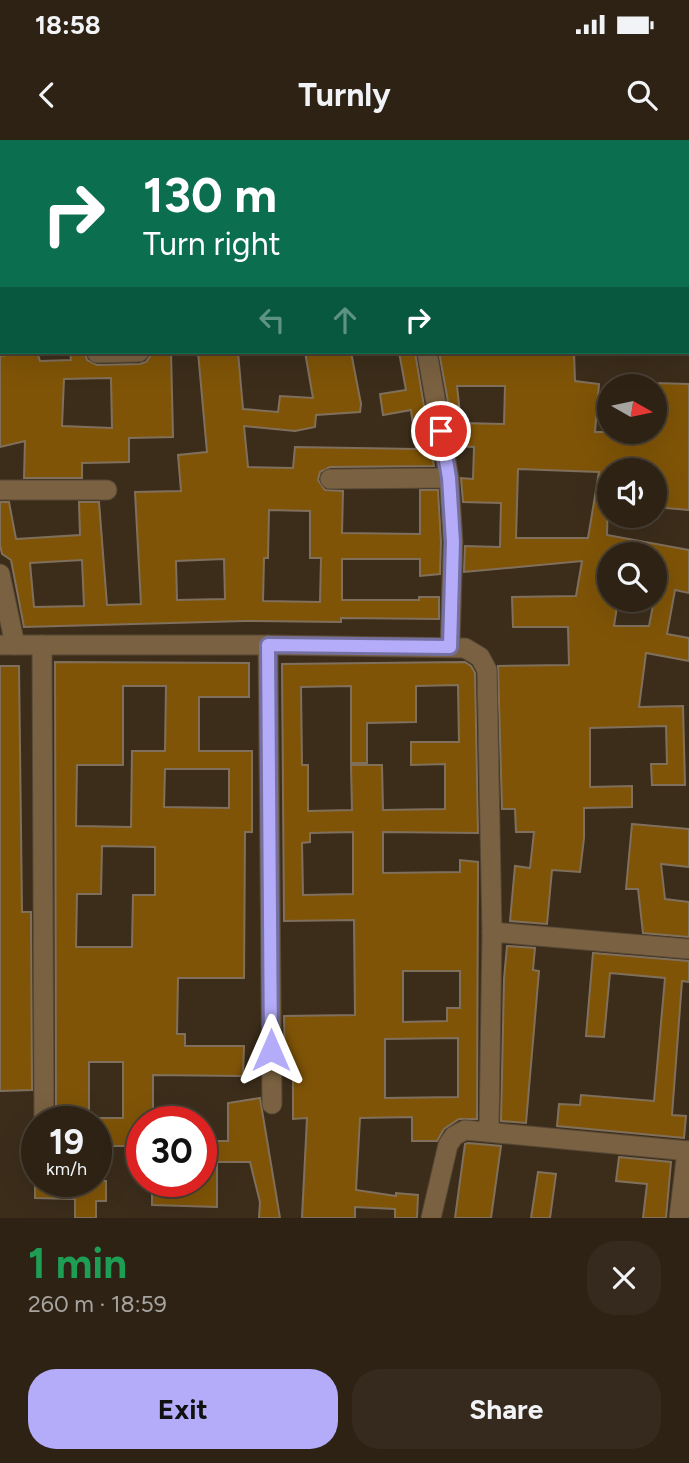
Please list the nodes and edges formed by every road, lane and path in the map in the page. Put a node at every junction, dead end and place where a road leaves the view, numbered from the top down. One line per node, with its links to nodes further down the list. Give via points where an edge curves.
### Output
1 (427, 354): 2 (street)
2 (449, 478): 3 (street); 10 (street, via 453,542)
3 (330, 479)
4 (0, 490): 5 (street)
5 (107, 490)
6 (0, 575): 7 (street)
7 (8, 645): 8 (street)
8 (42, 645): 9 (street); 14 (street)
9 (268, 645): 10 (street); 13 (street)
10 (450, 647): 11 (street, via 465,648 480,657 487,670)
11 (492, 932): 12 (street); 15 (street)
12 (689, 949)
13 (272, 1104)
14 (44, 1106)
15 (489, 1131): 16 (street); 17 (street, via 465,1130 454,1136)
16 (688, 1151): 18 (street)
17 (431, 1218)
18 (679, 1218)

